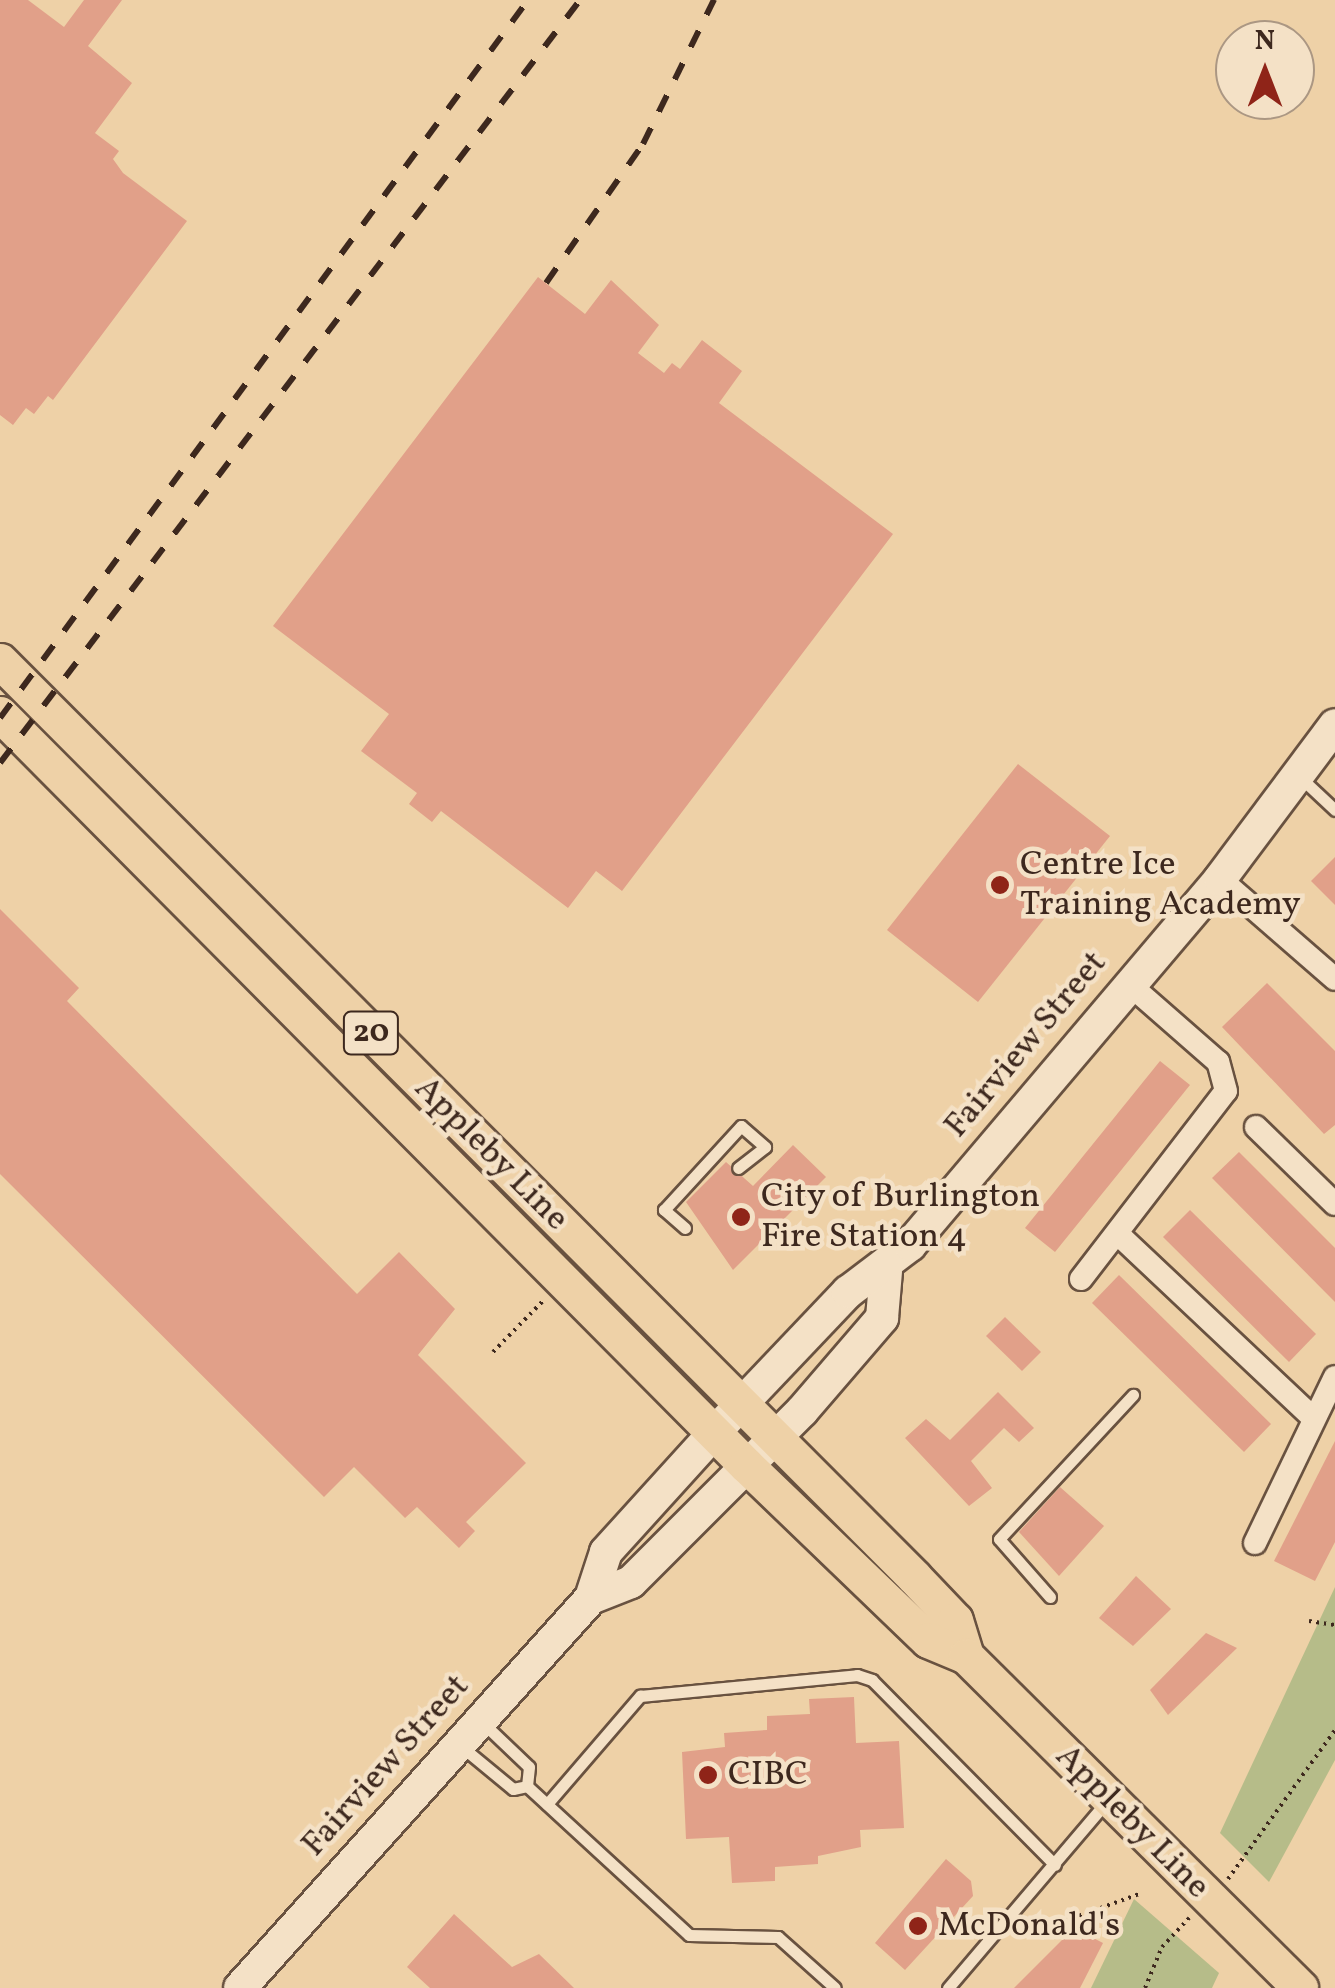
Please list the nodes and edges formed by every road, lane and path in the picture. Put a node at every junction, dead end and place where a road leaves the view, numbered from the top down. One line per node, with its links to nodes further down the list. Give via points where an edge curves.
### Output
1 (0, 661): 20 (main road, Appleby Line / 20)
2 (0, 714): 22 (main road, Appleby Line / 20)
3 (1335, 726): 4 (street, Fairview Street)
4 (1298, 775): 5 (lane); 6 (street, Fairview Street)
5 (1335, 810)
6 (1220, 878): 7 (street); 8 (street, Fairview Street)
7 (1335, 979)
8 (1129, 984): 13 (street, via 1218,1062 1226,1091); 14 (street, Fairview Street)
9 (1256, 1127): 11 (street)
10 (738, 1168): 12 (lane, via 766,1147 742,1126 664,1210)
11 (1335, 1204)
12 (685, 1228)
13 (1120, 1236): 15 (street); 21 (street)
14 (886, 1271): 20 (street, Fairview Street, via 848,1292); 23 (street, Fairview Street, via 882,1318)
15 (1080, 1279)
16 (543, 1301): 17 (path)
17 (493, 1352)
18 (1335, 1377): 21 (street)
19 (1133, 1395): 26 (lane, via 1005,1528 1002,1551)
20 (742, 1406): 22 (street, Fairview Street); 23 (main road, Appleby Line / 20)
21 (1314, 1418): 25 (street)
22 (714, 1433): 24 (main road, Appleby Line / 20); 27 (street, Fairview Street, via 606,1552)
23 (775, 1438): 24 (street, Fairview Street); 30 (main road, Appleby Line, via 955,1620)
24 (746, 1465): 27 (street, Fairview Street, via 631,1582); 30 (main road, Appleby Line, via 928,1640)
25 (1254, 1543)
26 (1050, 1597)
27 (592, 1598): 32 (street, Fairview Street)
28 (1309, 1621): 29 (path)
29 (1335, 1625)
30 (966, 1656): 34 (main road, Appleby Line)
31 (1335, 1730): 37 (path)
32 (470, 1733): 33 (lane, via 512,1789); 33 (lane, via 529,1767); 41 (street, Fairview Street)
33 (528, 1786): 35 (lane)
34 (1109, 1800): 36 (lane); 45 (main road, Appleby Line)
35 (547, 1804): 36 (lane, via 640,1696 856,1675 872,1680); 42 (lane, via 688,1935 778,1936)
36 (1055, 1865): 43 (lane)
37 (1228, 1879)
38 (1142, 1894): 40 (path)
39 (1189, 1918): 44 (path, via 1162,1948)
40 (1052, 1926)
41 (240, 1988)
42 (834, 1988)
43 (948, 1988)
44 (1144, 1988)
45 (1300, 1988)

